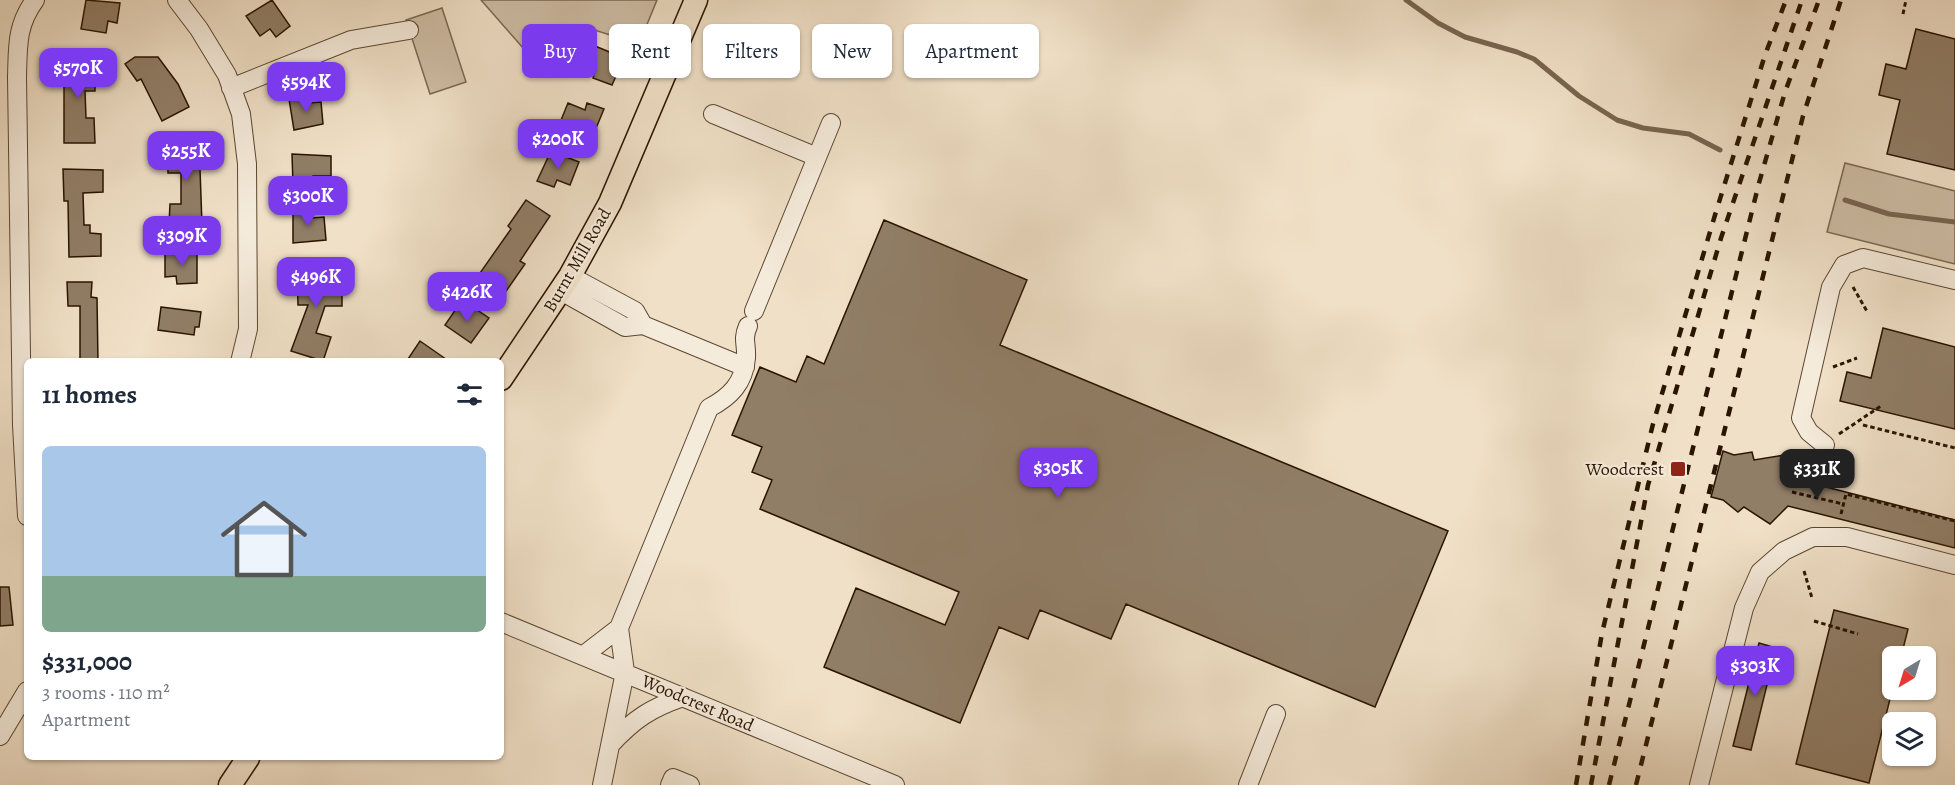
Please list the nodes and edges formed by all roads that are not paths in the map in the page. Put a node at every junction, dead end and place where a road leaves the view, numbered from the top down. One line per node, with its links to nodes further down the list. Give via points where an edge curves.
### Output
1 (35, 0): 15 (street, via 18,33 16,77)
2 (177, 0): 5 (street, via 199,29)
3 (696, 0): 10 (main road, Burnt Mill Road, via 610,203)
4 (409, 30): 5 (street, via 351,40)
5 (231, 88): 11 (street, via 241,114 247,164 248,329)
6 (713, 114): 8 (street)
7 (831, 123): 8 (street)
8 (817, 157): 12 (street, via 743,338)
9 (1955, 280): 14 (street, via 1863,258 1844,265 1831,287 1801,418)
10 (566, 284): 12 (street, via 635,311 643,325); 13 (main road, Burnt Mill Road)
11 (241, 358)
12 (745, 367): 18 (street, via 736,388 709,408)
13 (504, 376)
14 (1824, 445)
15 (24, 461)
16 (1955, 565): 27 (street, via 1847,537 1813,537 1784,551 1760,572 1744,608)
17 (504, 623): 19 (street, Woodcrest Road)
18 (619, 628): 19 (street); 20 (street)
19 (584, 655): 20 (street, Woodcrest Road)
20 (625, 672): 22 (street, Woodcrest Road); 25 (street)
21 (24, 696): 24 (street)
22 (683, 697): 25 (street, via 654,707 629,724); 32 (street, Woodcrest Road)
23 (1276, 714): 33 (street)
24 (0, 735)
25 (609, 746): 29 (street)
26 (247, 760): 28 (main road)
27 (1703, 784)
28 (230, 785)
29 (602, 785)
30 (670, 785): 31 (street, via 673,778)
31 (690, 785)
32 (895, 785)
33 (1248, 785)

